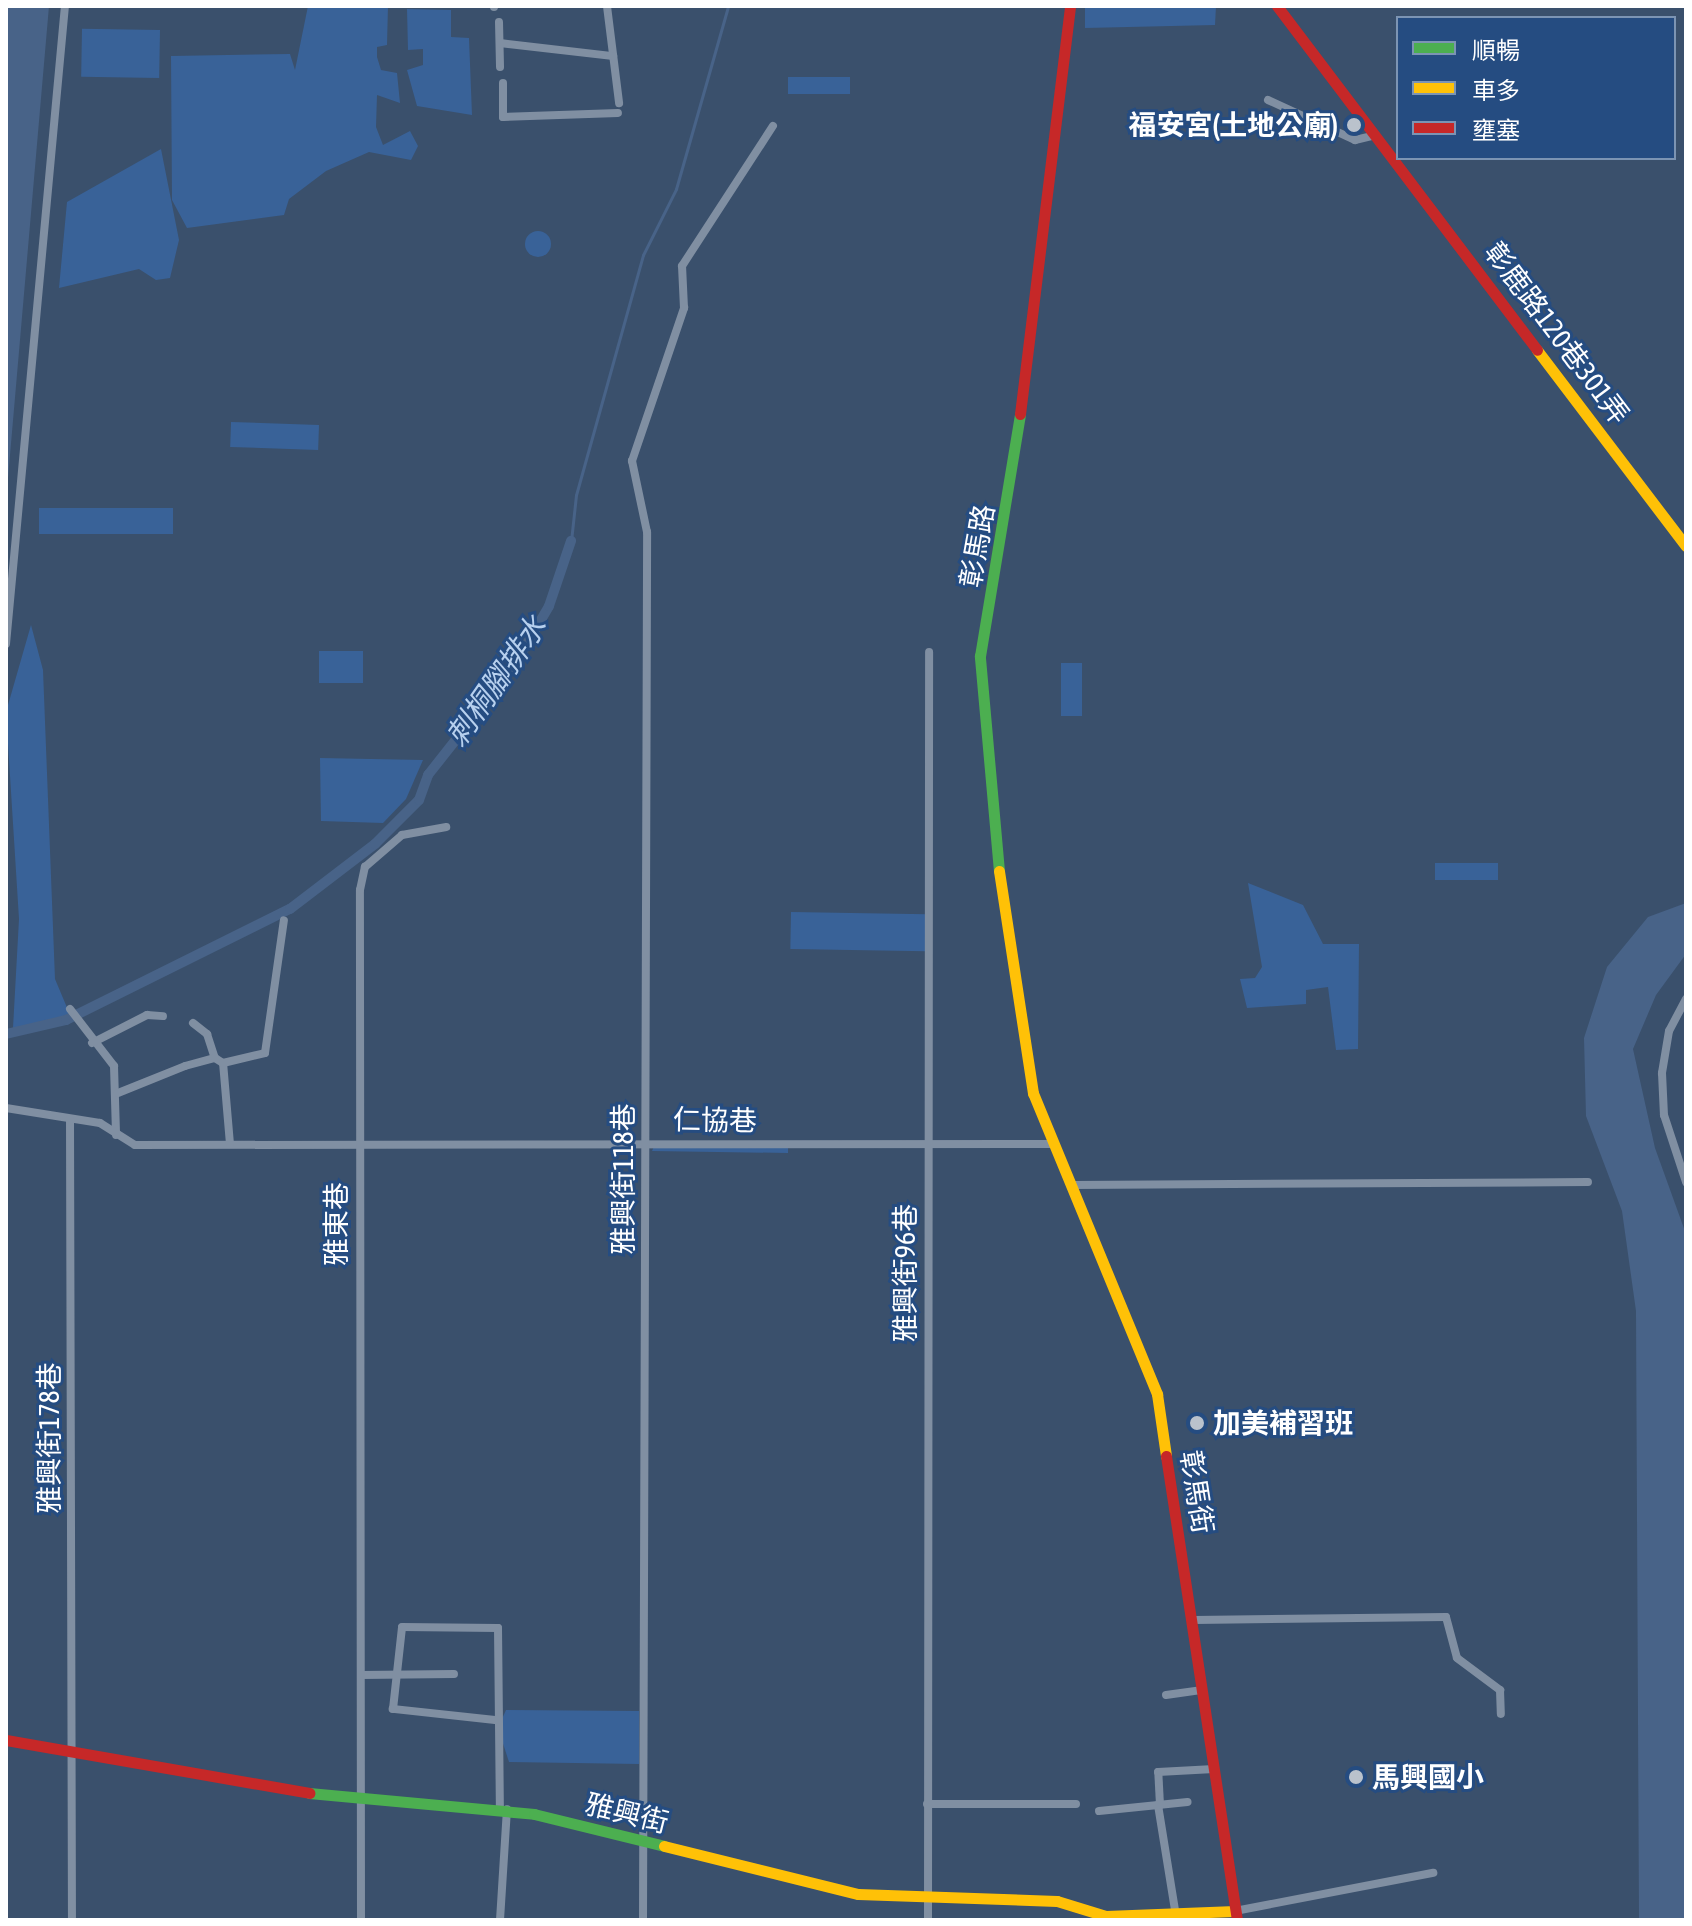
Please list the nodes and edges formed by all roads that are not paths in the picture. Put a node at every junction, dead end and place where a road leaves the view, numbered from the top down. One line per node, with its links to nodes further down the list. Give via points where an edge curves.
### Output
1 (65, 6): 16 (street)
2 (607, 6): 7 (street)
3 (1070, 6): 27 (street, 彰馬路, via 1006,533 978,690)
4 (1277, 6): 14 (street, 彰鹿路120巷301弄)
5 (499, 22): 6 (street)
6 (500, 43): 7 (street); 8 (street)
7 (613, 56): 11 (street)
8 (500, 67)
9 (503, 83): 12 (street, via 503,117)
10 (1268, 100): 14 (street, via 1355,140)
11 (619, 103)
12 (618, 113)
13 (773, 126): 31 (street, 雅興街118巷, via 682,266 684,308 632,461 640,519 647,532)
14 (1373, 136): 15 (street, 彰鹿路120巷301弄)
15 (1686, 546)
16 (6, 644)
17 (929, 652): 35 (street, 雅興街96巷)
18 (446, 827): 32 (street, 雅東巷, via 402,835 365,867)
19 (284, 920): 25 (street, via 265,1053)
20 (1686, 999): 37 (street, via 1669,1031 1662,1073 1664,1115)
21 (70, 1009): 24 (street)
22 (163, 1016): 24 (street, via 147,1015)
23 (193, 1023): 25 (street, via 207,1034)
24 (92, 1043): 26 (street, via 114,1066)
25 (219, 1060): 26 (street); 33 (street)
26 (118, 1093): 30 (street)
27 (1033, 1093): 34 (street, 彰馬街)
28 (6, 1108): 29 (street, 仁協巷)
29 (70, 1119): 30 (street, 仁協巷, via 100,1123); 48 (street, 雅興街178巷)
30 (116, 1136): 33 (street, 仁協巷, via 135,1145)
31 (645, 1141): 32 (street, 仁協巷); 35 (street, 仁協巷); 57 (street, 雅興街118巷)
32 (358, 1142): 33 (street, 仁協巷); 41 (street, 雅東巷)
33 (230, 1144)
34 (1054, 1144): 35 (street, 仁協巷); 38 (street, 彰馬街)
35 (926, 1145): 52 (street, 雅興街96巷)
36 (1588, 1182): 38 (street)
37 (1686, 1182)
38 (1072, 1185): 39 (street, 彰馬街, via 1157,1394)
39 (1194, 1620): 43 (street, 彰馬街); 45 (street, via 1446,1617 1457,1658 1500,1690)
40 (454, 1674): 42 (street)
41 (361, 1675): 42 (street); 50 (street, 雅東巷)
42 (395, 1677): 46 (street, via 393,1709); 46 (street, via 406,1625 495,1626)
43 (1203, 1690): 44 (street); 49 (street, 彰馬街)
44 (1166, 1695)
45 (1501, 1714)
46 (495, 1720): 55 (street)
47 (6, 1740): 48 (street, 雅興街)
48 (72, 1757): 50 (street, 雅興街); 62 (street, 雅興街178巷)
49 (1214, 1769): 54 (street, via 1158,1772); 61 (street, 彰馬街)
50 (361, 1798): 55 (street, 雅興街); 63 (street, 雅東巷)
51 (1188, 1802): 54 (street)
52 (927, 1804): 53 (street); 59 (street, 雅興街96巷)
53 (1076, 1804)
54 (1159, 1805): 56 (street); 60 (street)
55 (504, 1809): 57 (street, 雅興街); 64 (street)
56 (1099, 1811)
57 (643, 1841): 59 (street, 雅興街, via 858,1894); 65 (street, 雅興街118巷)
58 (1433, 1873): 61 (street)
59 (927, 1895): 60 (street, 雅興街, via 1057,1901 1106,1916); 66 (street, 雅興街96巷)
60 (1175, 1910): 61 (street, 雅興街)
61 (1236, 1916)
62 (72, 1920)
63 (361, 1920)
64 (500, 1920)
65 (643, 1920)
66 (928, 1920)

